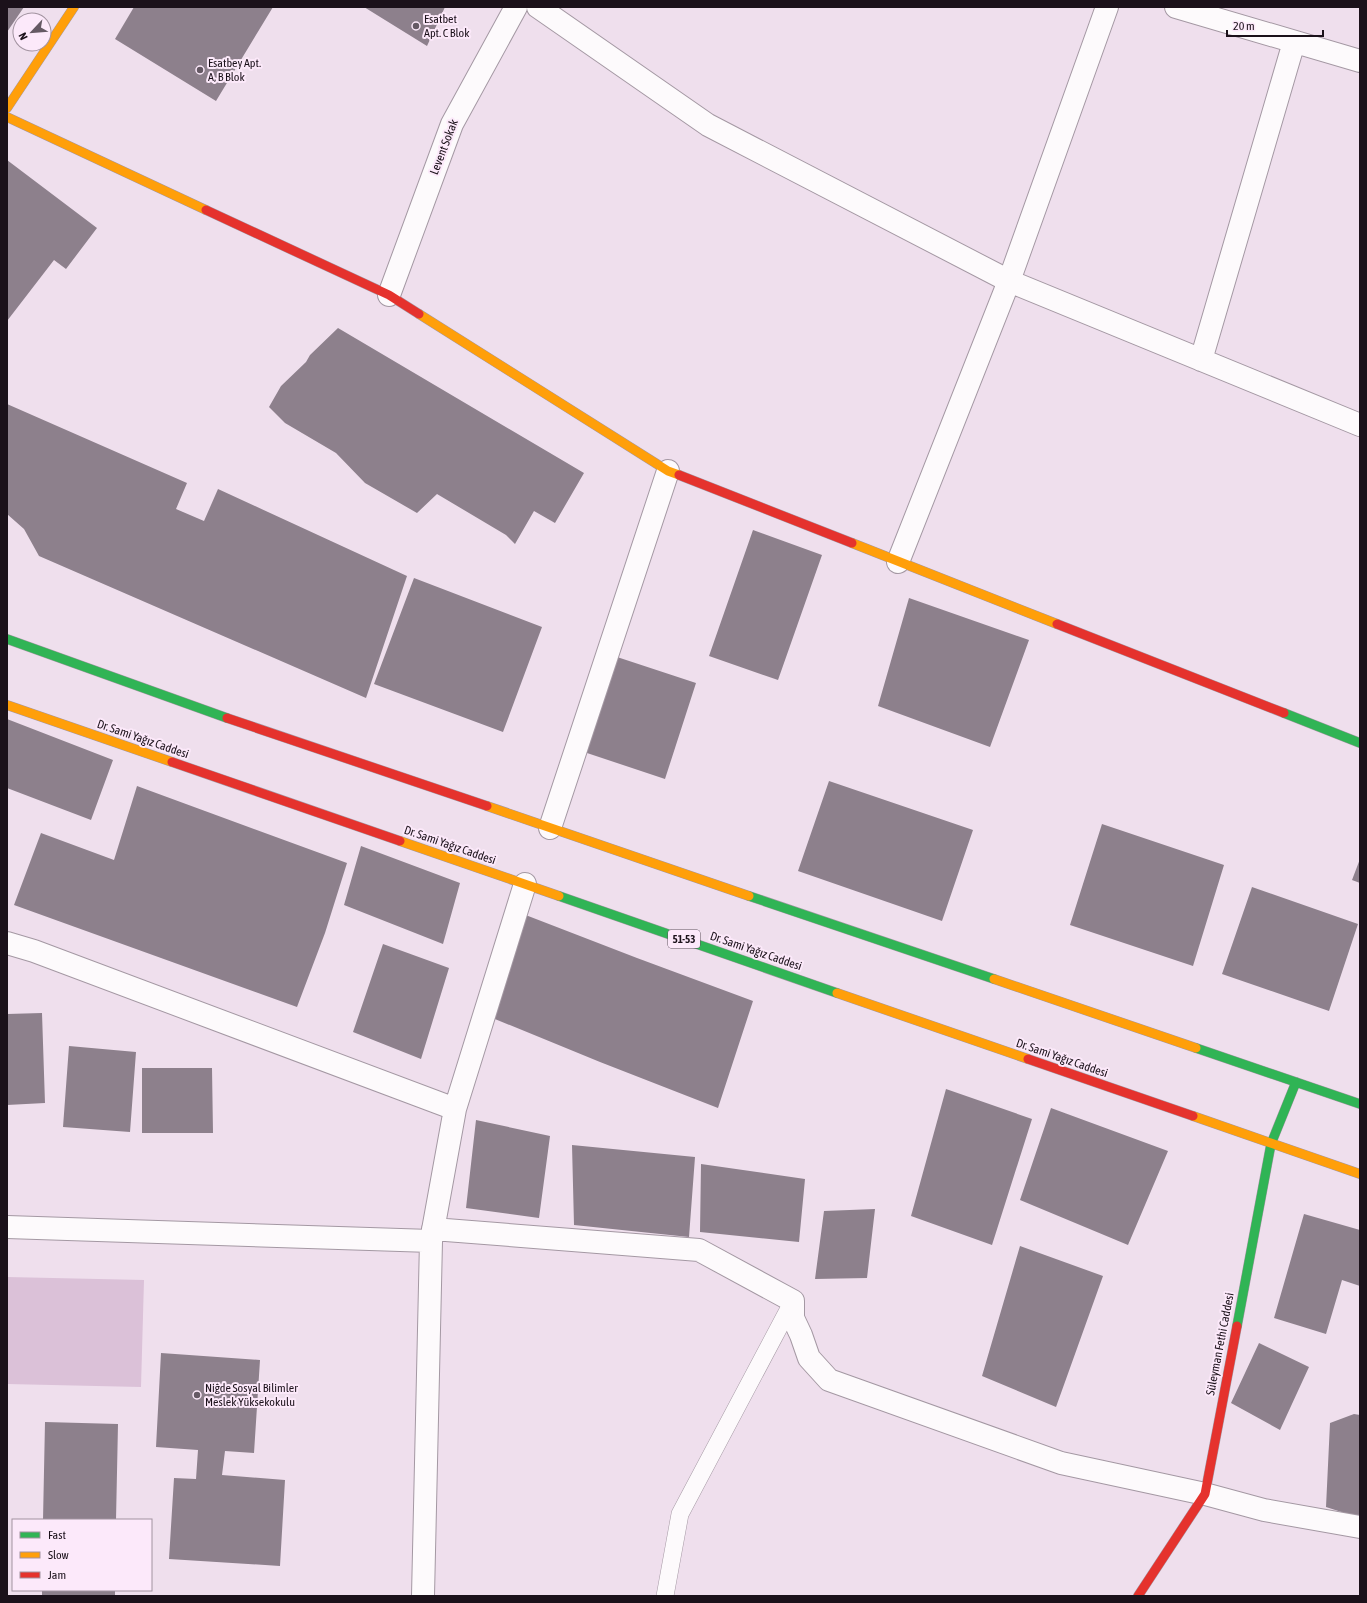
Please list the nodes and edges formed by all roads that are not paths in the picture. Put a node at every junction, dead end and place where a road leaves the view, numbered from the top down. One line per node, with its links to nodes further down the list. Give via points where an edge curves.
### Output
1 (74, 7): 8 (main road)
2 (516, 7): 11 (street, Levent Sokak, via 452,124)
3 (538, 7): 10 (street, via 708,125)
4 (1107, 7): 10 (street)
5 (1176, 7): 6 (street)
6 (1294, 42): 7 (street); 12 (street)
7 (1360, 61)
8 (7, 108)
9 (7, 118): 11 (main road)
10 (1009, 281): 12 (street); 15 (street)
11 (389, 295): 14 (main road)
12 (1201, 360): 13 (street)
13 (1360, 425)
14 (668, 471): 15 (main road); 19 (street)
15 (898, 562): 18 (main road)
16 (7, 639): 19 (main road, via 168,698)
17 (7, 705): 20 (main road, Dr. Sami Yağız Caddesi / 51-53)
18 (1360, 743)
19 (550, 828): 22 (main road)
20 (525, 884): 24 (street); 25 (main road, Dr. Sami Yağız Caddesi / 51-53)
21 (7, 943): 24 (street)
22 (1296, 1082): 23 (main road); 25 (main road, Süleyman Fethi Caddesi)
23 (1360, 1104)
24 (455, 1109): 28 (street)
25 (1271, 1144): 26 (main road, Dr. Sami Yağız Caddesi / 51-53); 30 (main road, Süleyman Fethi Caddesi)
26 (1360, 1174)
27 (7, 1227): 28 (street)
28 (432, 1235): 29 (street, via 699,1250); 32 (street)
29 (793, 1301): 30 (street, via 793,1318 809,1358 829,1380 1061,1463); 33 (lane, via 680,1514)
30 (1205, 1494): 31 (street, via 1264,1510); 34 (main road, Süleyman Fethi Caddesi)
31 (1360, 1528)
32 (423, 1596)
33 (665, 1596)
34 (1138, 1596)

